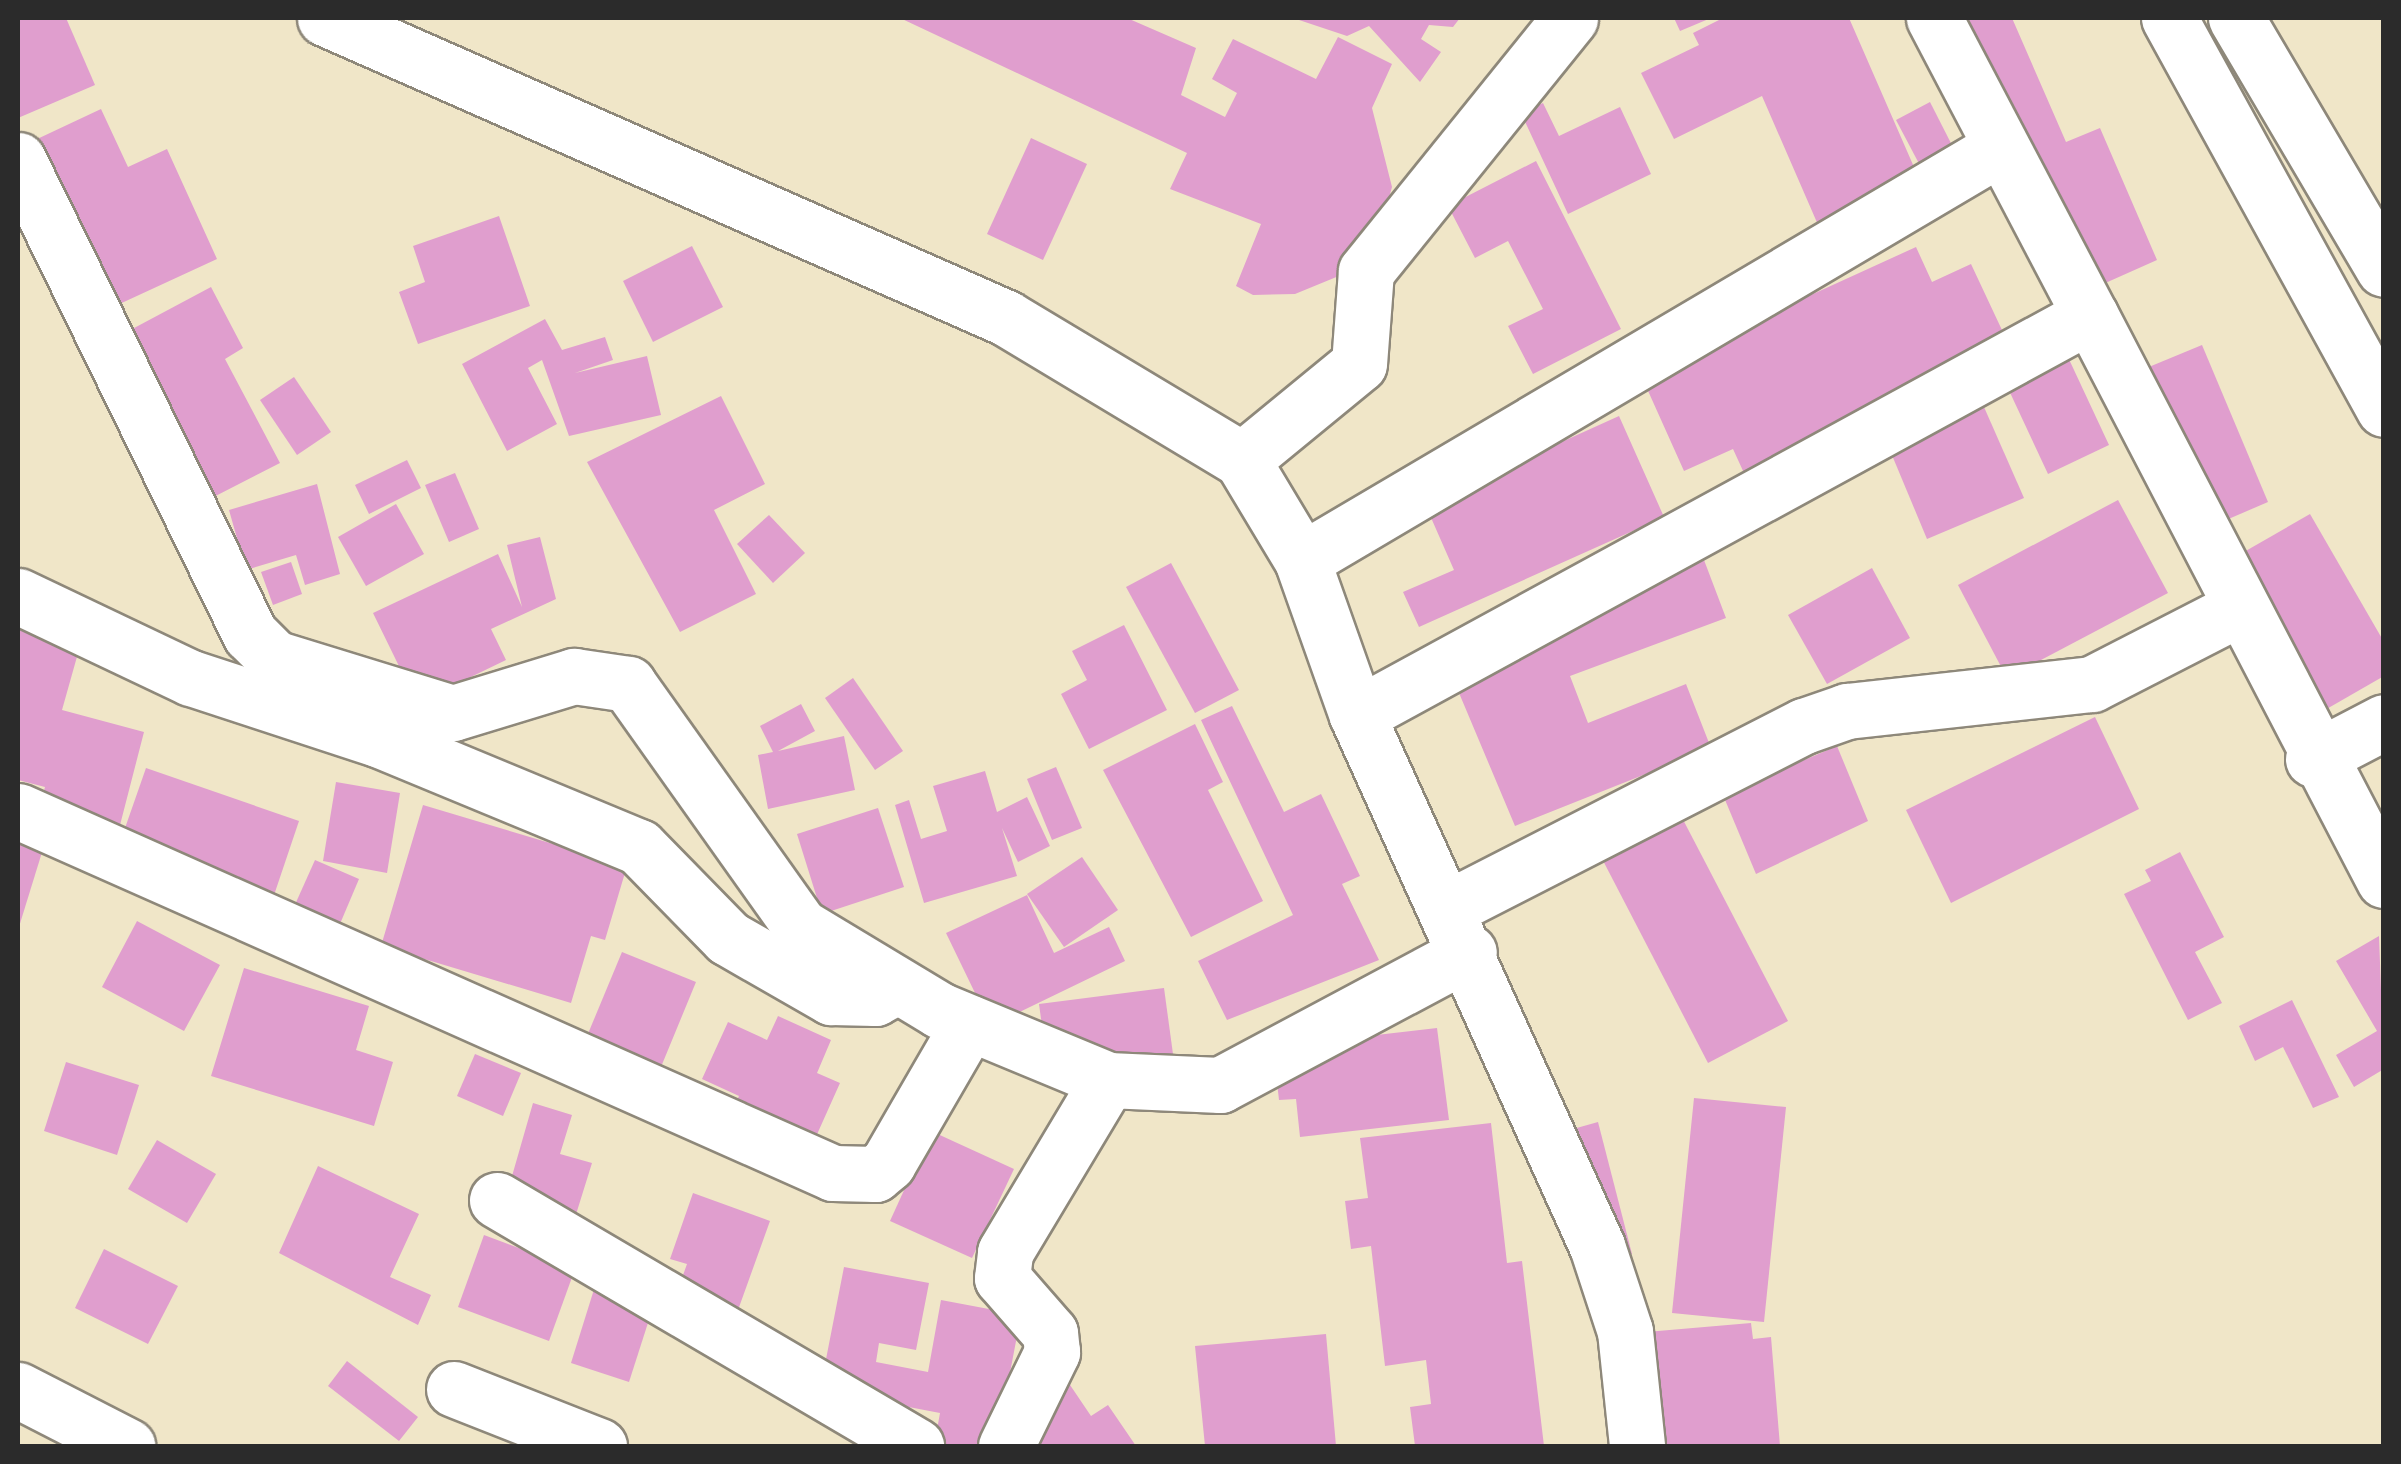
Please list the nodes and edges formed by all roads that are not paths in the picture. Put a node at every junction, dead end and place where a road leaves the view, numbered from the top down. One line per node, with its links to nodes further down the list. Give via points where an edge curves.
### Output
1 (325, 18): 11 (street, via 1006,318)
2 (1570, 18): 11 (street, via 1366,271 1359,364)
3 (1934, 18): 6 (street)
4 (2169, 18): 10 (street)
5 (2236, 18): 8 (street)
6 (1998, 149): 9 (street); 12 (street)
7 (18, 160): 21 (street, via 260,649 454,713 574,676 628,684 800,926)
8 (2384, 269)
9 (2090, 316): 14 (street); 15 (street)
10 (2384, 410)
11 (1242, 460): 12 (street)
12 (1302, 560): 15 (street)
13 (18, 596): 21 (street, via 191,678 378,739 639,847 728,938 831,997 875,998)
14 (2238, 609): 17 (street); 20 (street, via 2092,684 1846,710 1804,726)
15 (1357, 716): 20 (street)
16 (2384, 722): 17 (street)
17 (2313, 759): 19 (street)
18 (18, 811): 22 (street, via 833,1173 875,1174 888,1163)
19 (2384, 880)
20 (1459, 930): 23 (street, via 1220,1085); 31 (street, via 1597,1246 1625,1331)
21 (897, 986): 22 (street)
22 (970, 1023): 23 (street)
23 (1108, 1080): 30 (street, via 1005,1252 1002,1278 1050,1333 1052,1352)
24 (497, 1200): 29 (street)
25 (454, 1389): 28 (street)
26 (18, 1390): 27 (street)
27 (128, 1446)
28 (599, 1446)
29 (916, 1446)
30 (1006, 1446)
31 (1638, 1446)

